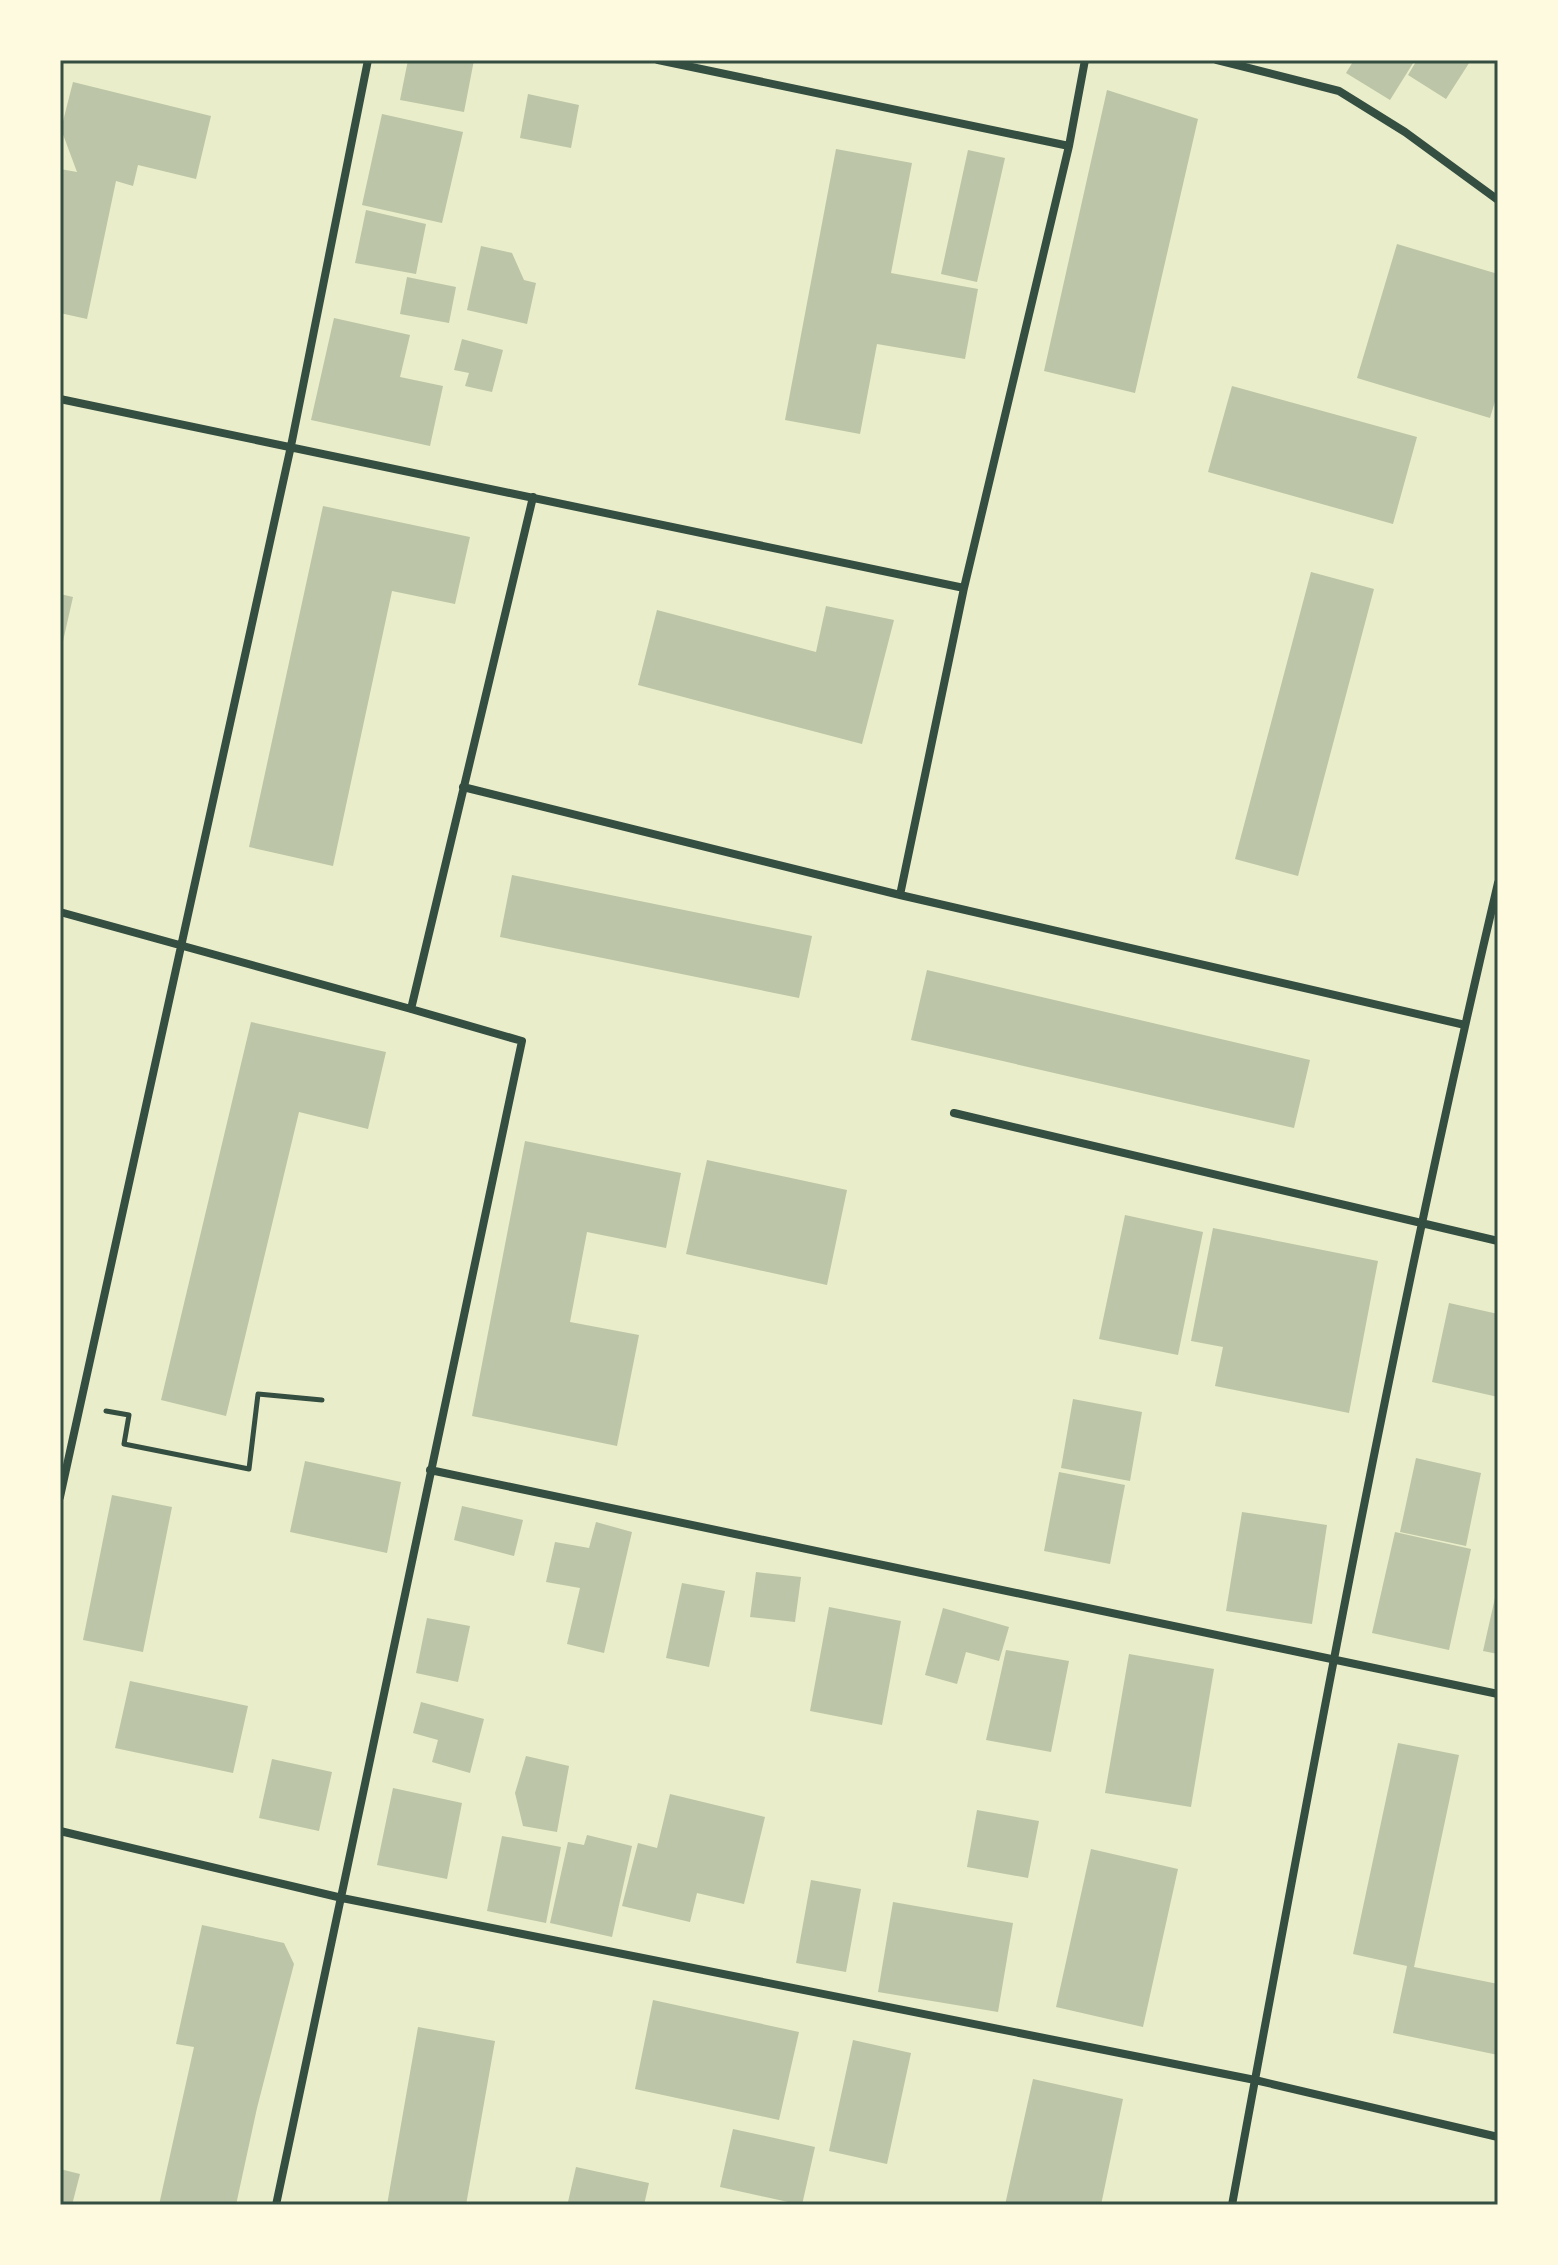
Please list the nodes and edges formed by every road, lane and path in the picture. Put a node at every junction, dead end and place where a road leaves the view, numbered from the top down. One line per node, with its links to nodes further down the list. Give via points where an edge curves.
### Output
1 (368, 60): 8 (street)
2 (658, 60): 5 (street)
3 (1085, 60): 5 (street)
4 (1217, 60): 6 (street, via 1339,91)
5 (1069, 146): 10 (street)
6 (1498, 200)
7 (60, 399): 8 (street)
8 (291, 446): 9 (street); 15 (street)
9 (533, 497): 10 (street); 11 (street)
10 (964, 588): 13 (street)
11 (463, 787): 13 (street); 16 (street)
12 (1498, 883): 17 (street)
13 (900, 895): 17 (street)
14 (60, 912): 15 (street)
15 (184, 945): 16 (street); 22 (street)
16 (411, 1009): 23 (street, via 522,1041)
17 (1465, 1025): 19 (street)
18 (954, 1113): 19 (street)
19 (1422, 1223): 20 (street); 25 (street)
20 (1498, 1241)
21 (322, 1400): 22 (path, via 258,1394 249,1469 124,1444 129,1415)
22 (81, 1406): 24 (street)
23 (430, 1470): 25 (street); 28 (street)
24 (60, 1497)
25 (1332, 1661): 26 (street); 29 (street)
26 (1498, 1694)
27 (60, 1831): 28 (street)
28 (342, 1898): 29 (street); 31 (street)
29 (1255, 2080): 30 (street); 32 (street)
30 (1498, 2137)
31 (276, 2205)
32 (1232, 2205)

